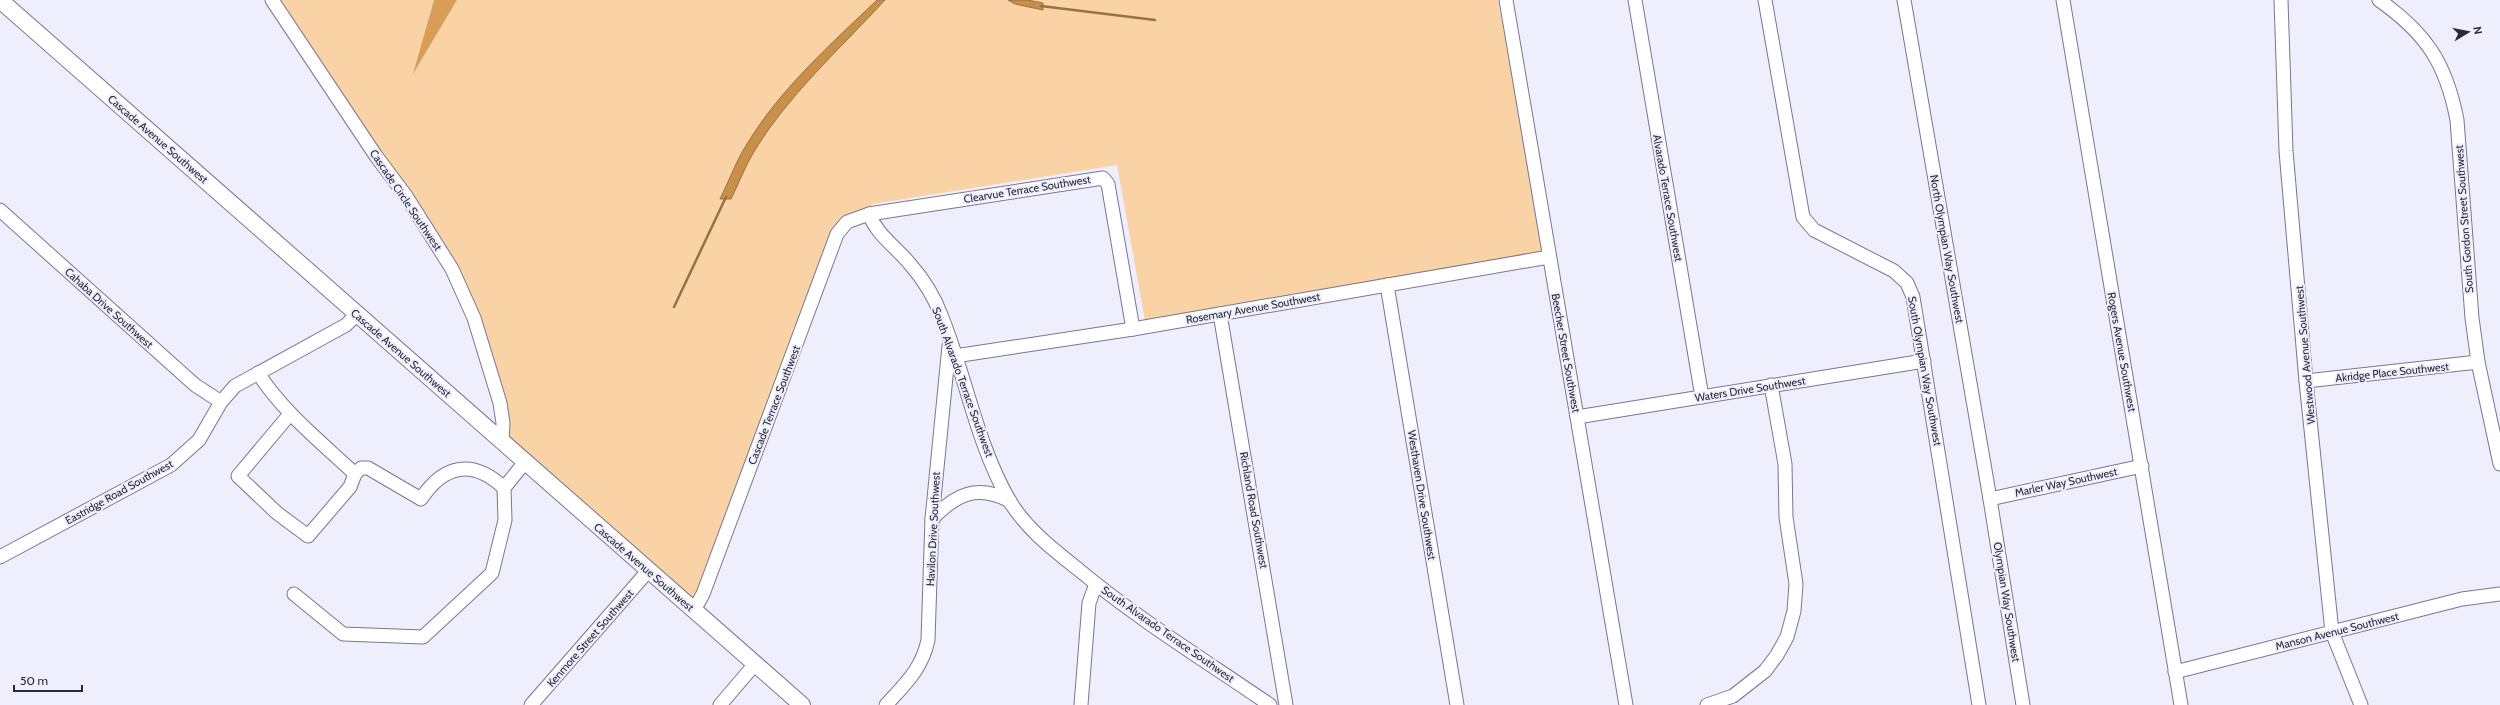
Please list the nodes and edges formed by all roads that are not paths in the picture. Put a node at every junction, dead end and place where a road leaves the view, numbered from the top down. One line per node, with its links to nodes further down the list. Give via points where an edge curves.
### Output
1 (0, 0): 14 (main road, Cascade Avenue Southwest)
2 (272, 0): 28 (street, Cascade Circle Southwest, via 376,156 406,196 452,269 474,318 500,403)
3 (1506, 0): 12 (street, Beecher Street Southwest)
4 (1635, 0): 24 (street, Alvarado Terrace Southwest)
5 (1765, 0): 19 (street, South Olympian Way Southwest, via 1803,217 1814,230 1894,271 1907,283 1913,296)
6 (1904, 0): 34 (street, North Olympian Way Southwest)
7 (2063, 0): 31 (street, Rogers Avenue Southwest)
8 (2281, 0): 22 (street, Westwood Avenue Southwest, via 2286,152)
9 (2379, 0): 20 (street, South Gordon Street Southwest, via 2422,37 2440,62 2451,90 2457,120 2472,318)
10 (0, 210): 25 (street, Cahaba Drive Southwest, via 195,385)
11 (868, 214): 16 (street, Clearvue Terrace Southwest, via 1104,178 1108,184); 17 (street, South Alvarado Terrace Southwest, via 873,226 910,264 928,288); 42 (street, Cascade Terrace Southwest, via 847,222 837,234 703,594)
12 (1550, 257): 13 (street, Rosemary Avenue Southwest); 27 (street, Beecher Street Southwest)
13 (1387, 285): 15 (street, Rosemary Avenue Southwest); 53 (street, Westhaven Drive Southwest)
14 (357, 314): 21 (street, Eastridge Road Southwest, via 346,325); 28 (main road, Cascade Avenue Southwest)
15 (1220, 314): 16 (street, Rosemary Avenue Southwest); 52 (street, Richland Road Southwest)
16 (1133, 329): 18 (street, Rosemary Avenue Southwest)
17 (950, 340): 18 (street, South Alvarado Terrace Southwest); 36 (street, Havilon Drive Southwest)
18 (955, 356): 35 (street, South Alvarado Terrace Southwest, via 982,441)
19 (1924, 361): 23 (street, Waters Drive Southwest); 56 (street, South Olympian Way Southwest)
20 (2478, 362): 22 (street, Akridge Place Southwest); 30 (street, South Gordon Street Southwest)
21 (258, 373): 25 (street, Eastridge Road Southwest, via 235,386); 26 (street)
22 (2306, 381): 43 (street, Westwood Avenue Southwest)
23 (1771, 385): 24 (street, Waters Drive Southwest); 55 (street, via 1785,464 1786,517 1796,584 1794,611 1787,636 1765,671 1732,696)
24 (1702, 396): 27 (street, Waters Drive Southwest)
25 (221, 402): 37 (street, Eastridge Road Southwest, via 199,440 171,465)
26 (290, 414): 32 (street); 32 (street, via 238,476 277,513 308,536 350,487)
27 (1577, 417): 54 (street, Beecher Street Southwest)
28 (502, 442): 29 (main road, Cascade Avenue Southwest)
29 (525, 462): 33 (street); 38 (main road, Cascade Avenue Southwest)
30 (2500, 464)
31 (2142, 466): 34 (street, Marler Way Southwest); 45 (street, Rogers Avenue Southwest)
32 (355, 474): 33 (street, via 361,468 368,468 421,499 429,487 456,469 476,470)
33 (504, 488): 40 (street, via 506,520 492,573 423,637 343,634)
34 (1990, 498): 57 (street, Olympian Way Southwest)
35 (1010, 501): 36 (street, via 988,493 967,493 948,502); 39 (street, South Alvarado Terrace Southwest, via 1045,543)
36 (932, 519): 49 (street, Havilon Drive Southwest, via 928,640 924,657 914,675)
37 (0, 557)
38 (648, 571): 42 (main road, Cascade Avenue Southwest); 46 (street, Kenmore Street Southwest)
39 (1096, 584): 50 (street, via 1089,603); 51 (street, South Alvarado Terrace Southwest, via 1144,620)
40 (294, 594)
41 (2500, 594): 43 (street, Manson Avenue Southwest, via 2462,599)
42 (694, 610): 44 (main road, Cascade Avenue Southwest)
43 (2332, 632): 45 (street, Manson Avenue Southwest); 59 (street, Westwood Avenue Southwest)
44 (755, 664): 47 (street); 48 (main road, Cascade Avenue Southwest)
45 (2175, 672): 58 (street, Rogers Avenue Southwest)
46 (531, 705)
47 (720, 705)
48 (802, 705)
49 (886, 705)
50 (1081, 705)
51 (1270, 705)
52 (1286, 705)
53 (1457, 705)
54 (1626, 705)
55 (1707, 705)
56 (1980, 705)
57 (2023, 705)
58 (2180, 705)
59 (2361, 705)

